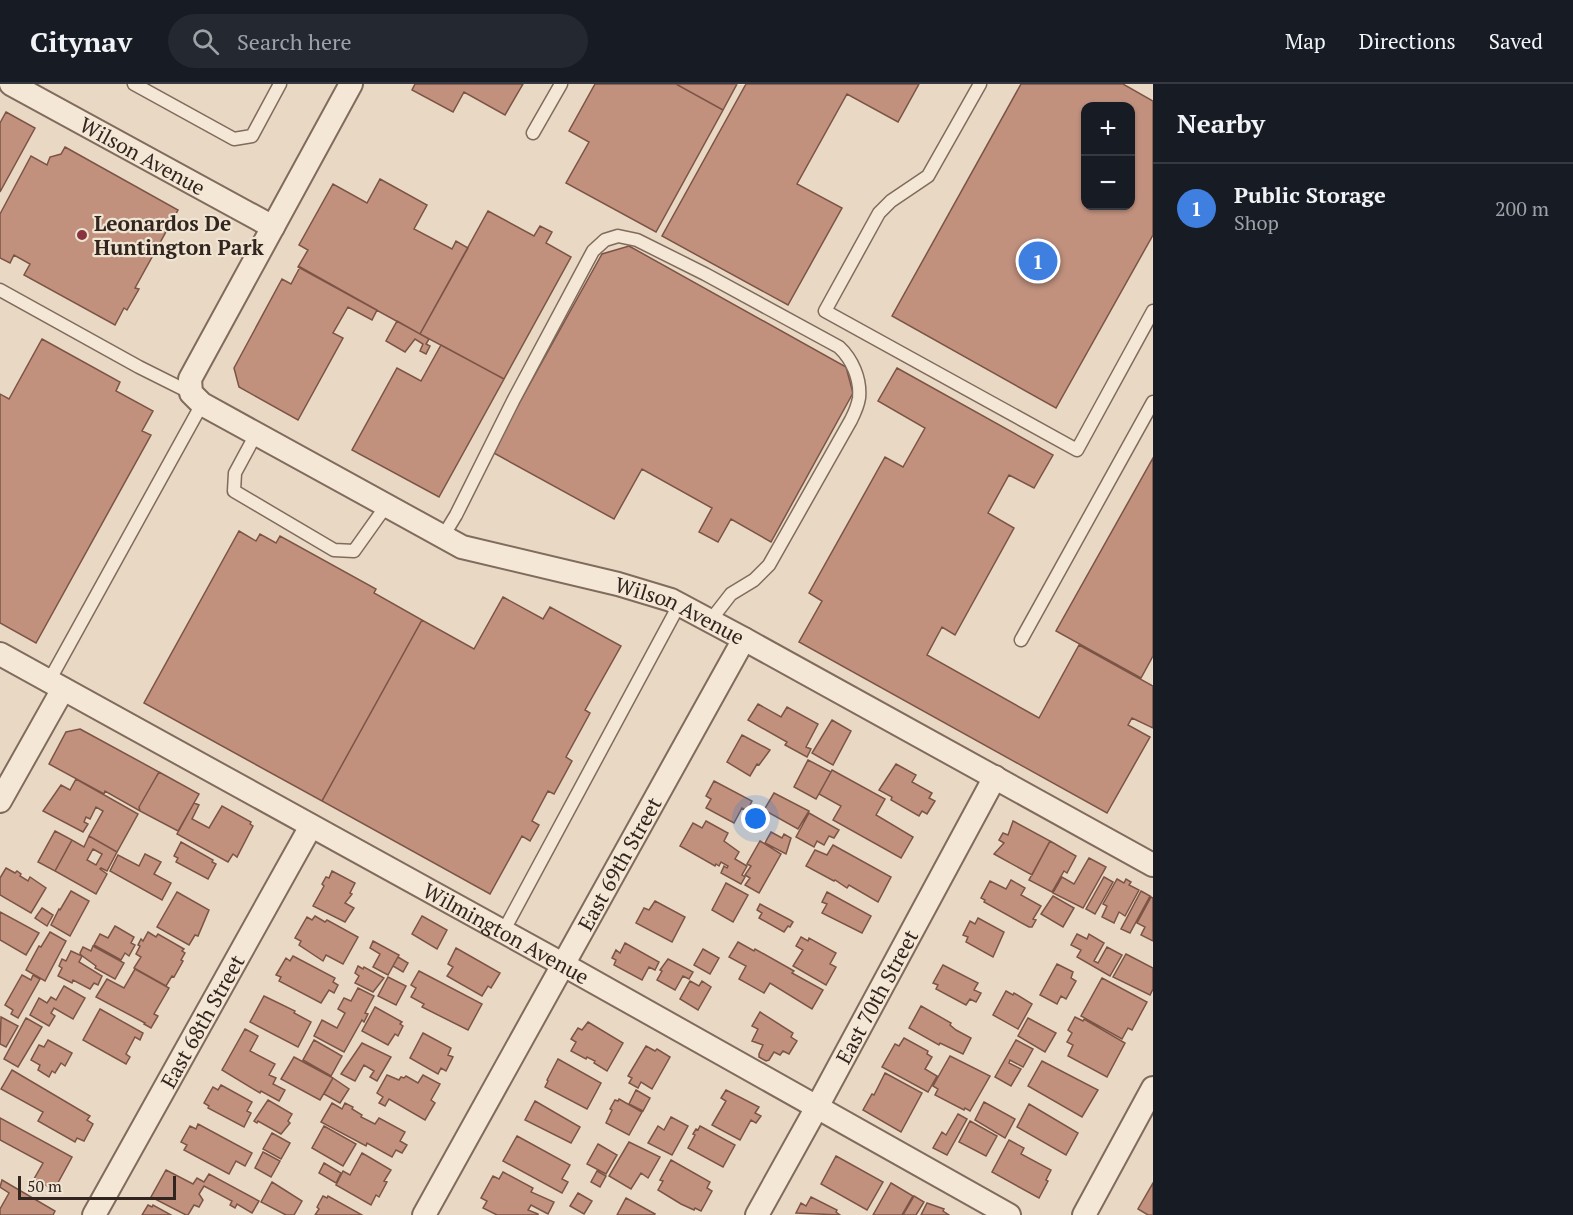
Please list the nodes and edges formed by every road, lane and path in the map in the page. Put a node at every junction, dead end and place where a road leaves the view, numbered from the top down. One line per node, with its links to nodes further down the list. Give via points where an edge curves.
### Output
1 (11, 84): 8 (street, Wilson Avenue)
2 (134, 84): 6 (lane, via 234,139 252,136)
3 (351, 84): 8 (street)
4 (561, 84): 7 (lane)
5 (980, 84): 10 (lane, via 928,176 879,213 825,311 1077,450)
6 (274, 86)
7 (533, 133)
8 (273, 227): 11 (street, via 190,380)
9 (0, 290): 11 (lane)
10 (1153, 311)
11 (197, 398): 13 (street, Wilson Avenue); 21 (lane)
12 (1153, 402): 19 (lane)
13 (256, 434): 14 (street, Wilson Avenue); 14 (lane, via 235,473 234,491 334,550 354,551)
14 (386, 506): 15 (street, Wilson Avenue)
15 (442, 538): 16 (street, Wilson Avenue, via 470,550 618,584); 17 (lane, via 593,251 605,240 618,236 637,240 839,346 849,355 855,371 859,398 851,420 769,565 731,594)
16 (680, 605): 17 (street, Wilson Avenue); 26 (lane)
17 (710, 621): 18 (street, Wilson Avenue)
18 (744, 639): 22 (street, Wilson Avenue); 27 (street, East 69th Street)
19 (1021, 640)
20 (0, 654): 21 (street, Wilmington Avenue)
21 (56, 685): 23 (street); 24 (street, Wilmington Avenue)
22 (995, 777): 25 (street, Wilson Avenue); 29 (street, East 70th Street)
23 (0, 801)
24 (311, 826): 26 (street, Wilmington Avenue); 30 (street, East 68th Street)
25 (1153, 865)
26 (503, 932): 27 (street, Wilmington Avenue)
27 (564, 965): 29 (street, Wilmington Avenue); 31 (street, East 69th Street)
28 (1153, 1088): 34 (street)
29 (818, 1107): 32 (street, East 70th Street); 33 (street, Wilmington Avenue)
30 (93, 1215)
31 (424, 1215)
32 (757, 1215)
33 (1009, 1215)
34 (1084, 1215)

